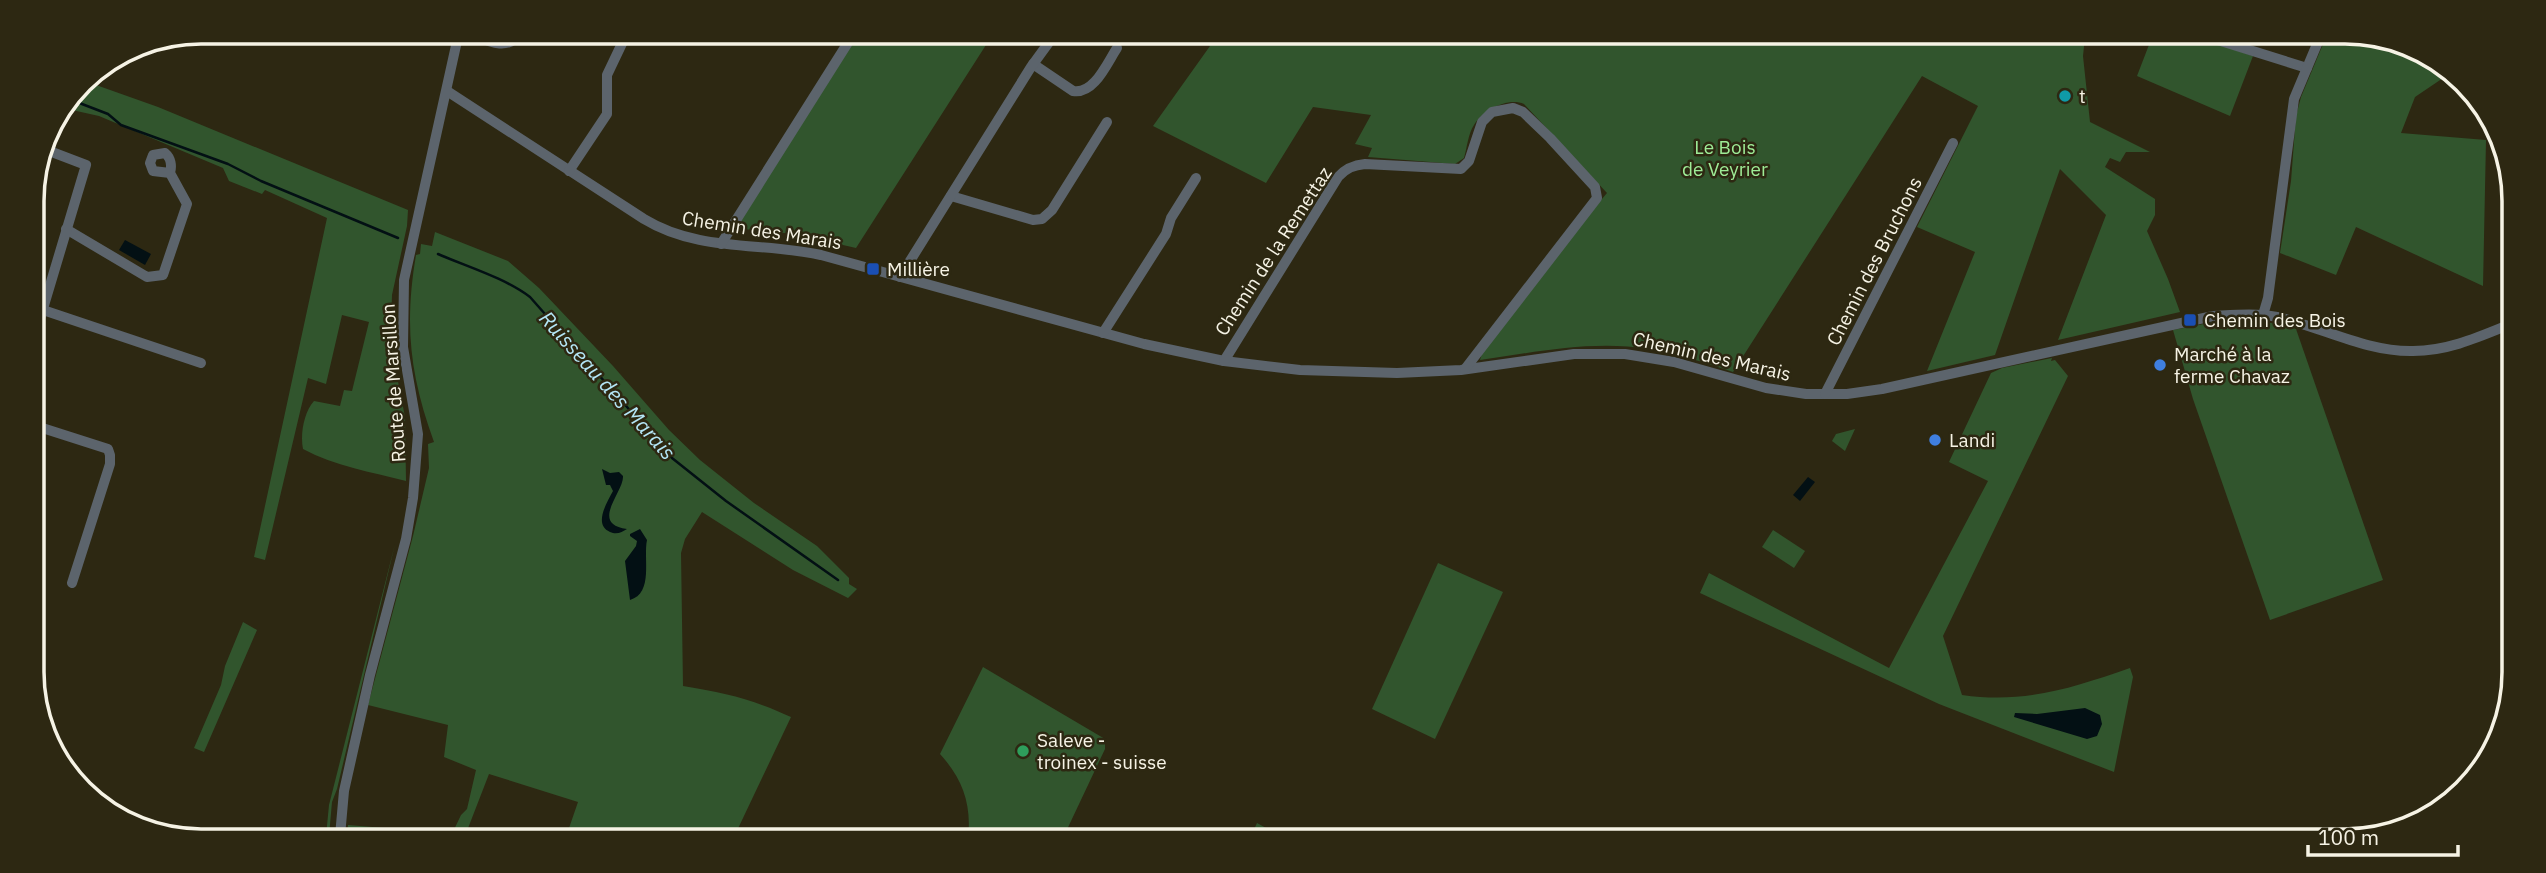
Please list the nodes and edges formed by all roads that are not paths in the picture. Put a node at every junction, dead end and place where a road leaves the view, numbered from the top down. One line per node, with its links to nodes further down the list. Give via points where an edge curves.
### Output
1 (457, 44): 10 (street, Route de Marsillon)
2 (622, 44): 14 (street, via 607,75 607,114)
3 (847, 44): 19 (street)
4 (1048, 44): 8 (street)
5 (2230, 44): 9 (street)
6 (2316, 44): 9 (street)
7 (1116, 48): 8 (street, via 1092,85 1079,93)
8 (1033, 64): 17 (street)
9 (2307, 68): 23 (street, via 2294,99)
10 (447, 91): 14 (street, Chemin des Marais); 32 (street, Route de Marsillon, via 403,291 403,347 418,434 413,498 344,791)
11 (1107, 122): 17 (street, via 1042,219)
12 (1953, 143): 29 (street, Chemin des Bruchons)
13 (52, 152): 18 (street, via 86,165)
14 (569, 171): 19 (street, Chemin des Marais, via 665,231)
15 (170, 173): 18 (street, via 187,204 163,275 147,276)
16 (1196, 178): 25 (street)
17 (951, 196): 20 (street)
18 (66, 229): 21 (street)
19 (721, 244): 20 (street, Chemin des Marais, via 809,252)
20 (900, 276): 25 (street, Chemin des Marais)
21 (44, 306)
22 (44, 310): 27 (street)
23 (2263, 315): 24 (street, Chemin des Marais, via 2384,349 2411,351 2449,347); 29 (street, Chemin des Marais, via 2190,320 1893,387)
24 (2502, 327)
25 (1103, 333): 26 (street, Chemin des Marais)
26 (1224, 361): 28 (street, Chemin des Marais, via 1349,373); 28 (street, Chemin de la Remettaz, via 1338,177 1359,159 1461,169 1469,161 1482,122 1492,112 1513,108 1550,138 1597,191 1594,203)
27 (201, 363)
28 (1465, 369): 29 (street, Chemin des Marais, via 1574,354 1625,354 1666,360 1766,388)
29 (1825, 394)
30 (44, 429): 31 (street, via 108,449 110,455)
31 (72, 583)
32 (341, 829)

